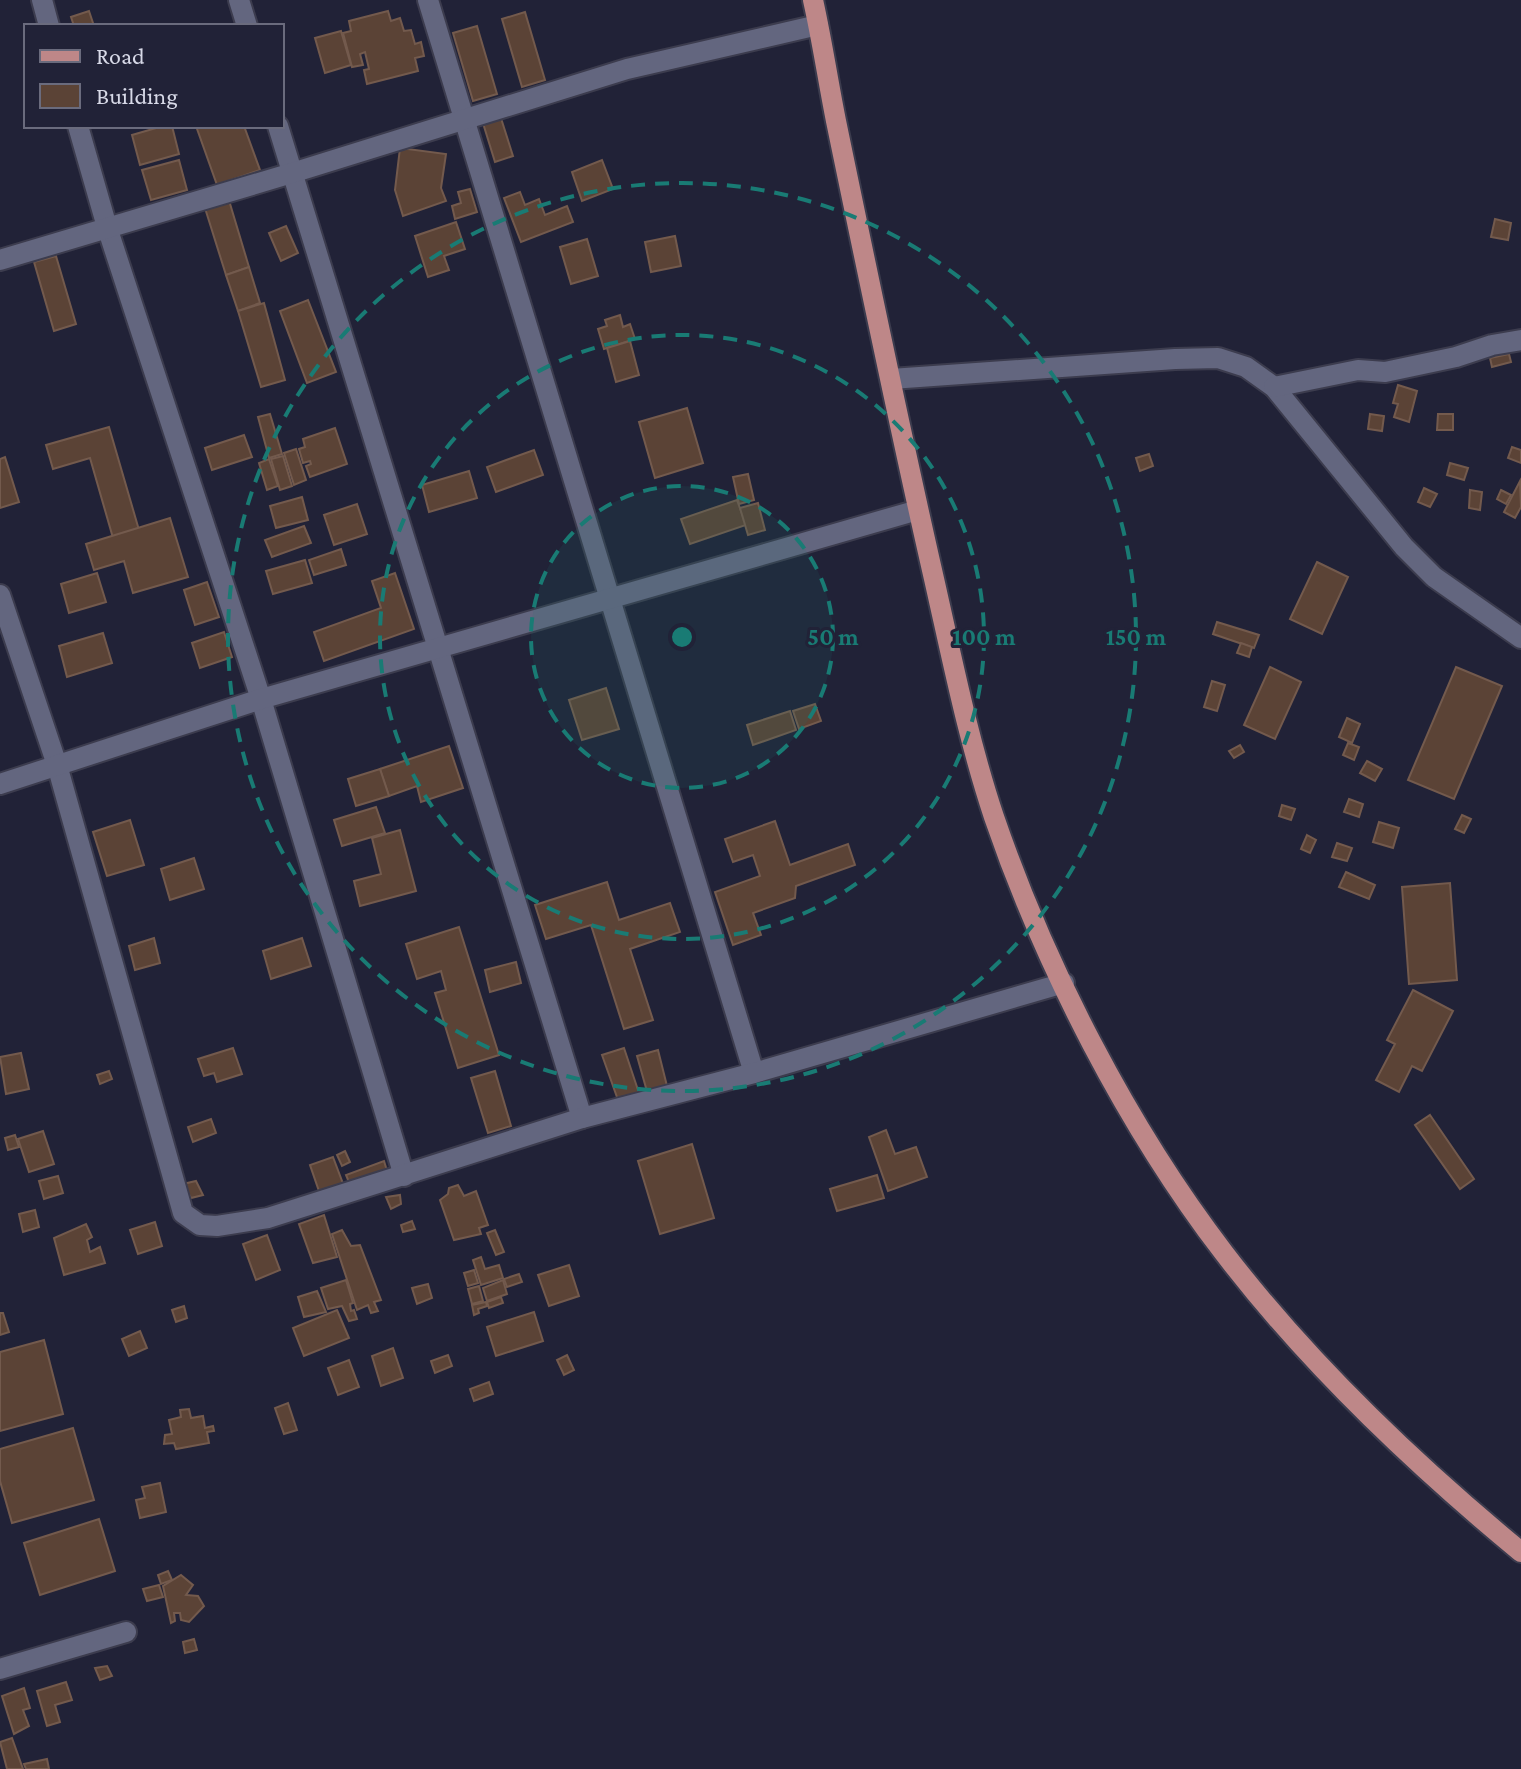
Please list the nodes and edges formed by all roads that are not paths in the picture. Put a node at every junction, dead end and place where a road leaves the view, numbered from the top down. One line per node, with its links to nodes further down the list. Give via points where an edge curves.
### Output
1 (42, 0): 5 (street)
2 (239, 0): 6 (street)
3 (428, 0): 8 (street)
4 (813, 0): 7 (main road)
5 (48, 24)
6 (246, 24)
7 (818, 25): 8 (street, via 627,69); 15 (main road)
8 (463, 120): 11 (street); 19 (street)
9 (79, 128): 12 (street)
10 (279, 128): 11 (street)
11 (292, 173): 12 (street); 21 (street)
12 (107, 227): 13 (street); 22 (street)
13 (0, 260)
14 (1521, 340): 16 (street, via 1385,372 1358,370)
15 (891, 379): 16 (street, via 1218,358 1246,367); 17 (main road)
16 (1274, 387): 20 (street, via 1404,547 1434,577)
17 (918, 510): 19 (street); 25 (main road, via 970,737 995,819)
18 (0, 595): 23 (street)
19 (611, 597): 21 (street); 26 (street)
20 (1521, 638)
21 (437, 649): 22 (street); 27 (street)
22 (261, 699): 23 (street); 28 (street)
23 (57, 765): 24 (street); 28 (street, via 183,1213 200,1225 268,1218)
24 (0, 784)
25 (1064, 983): 26 (street); 29 (main road, via 1128,1107 1223,1252 1373,1420)
26 (754, 1073): 27 (street)
27 (582, 1118): 28 (street)
28 (404, 1176)
29 (1521, 1552)
30 (126, 1632): 31 (street)
31 (0, 1669)

